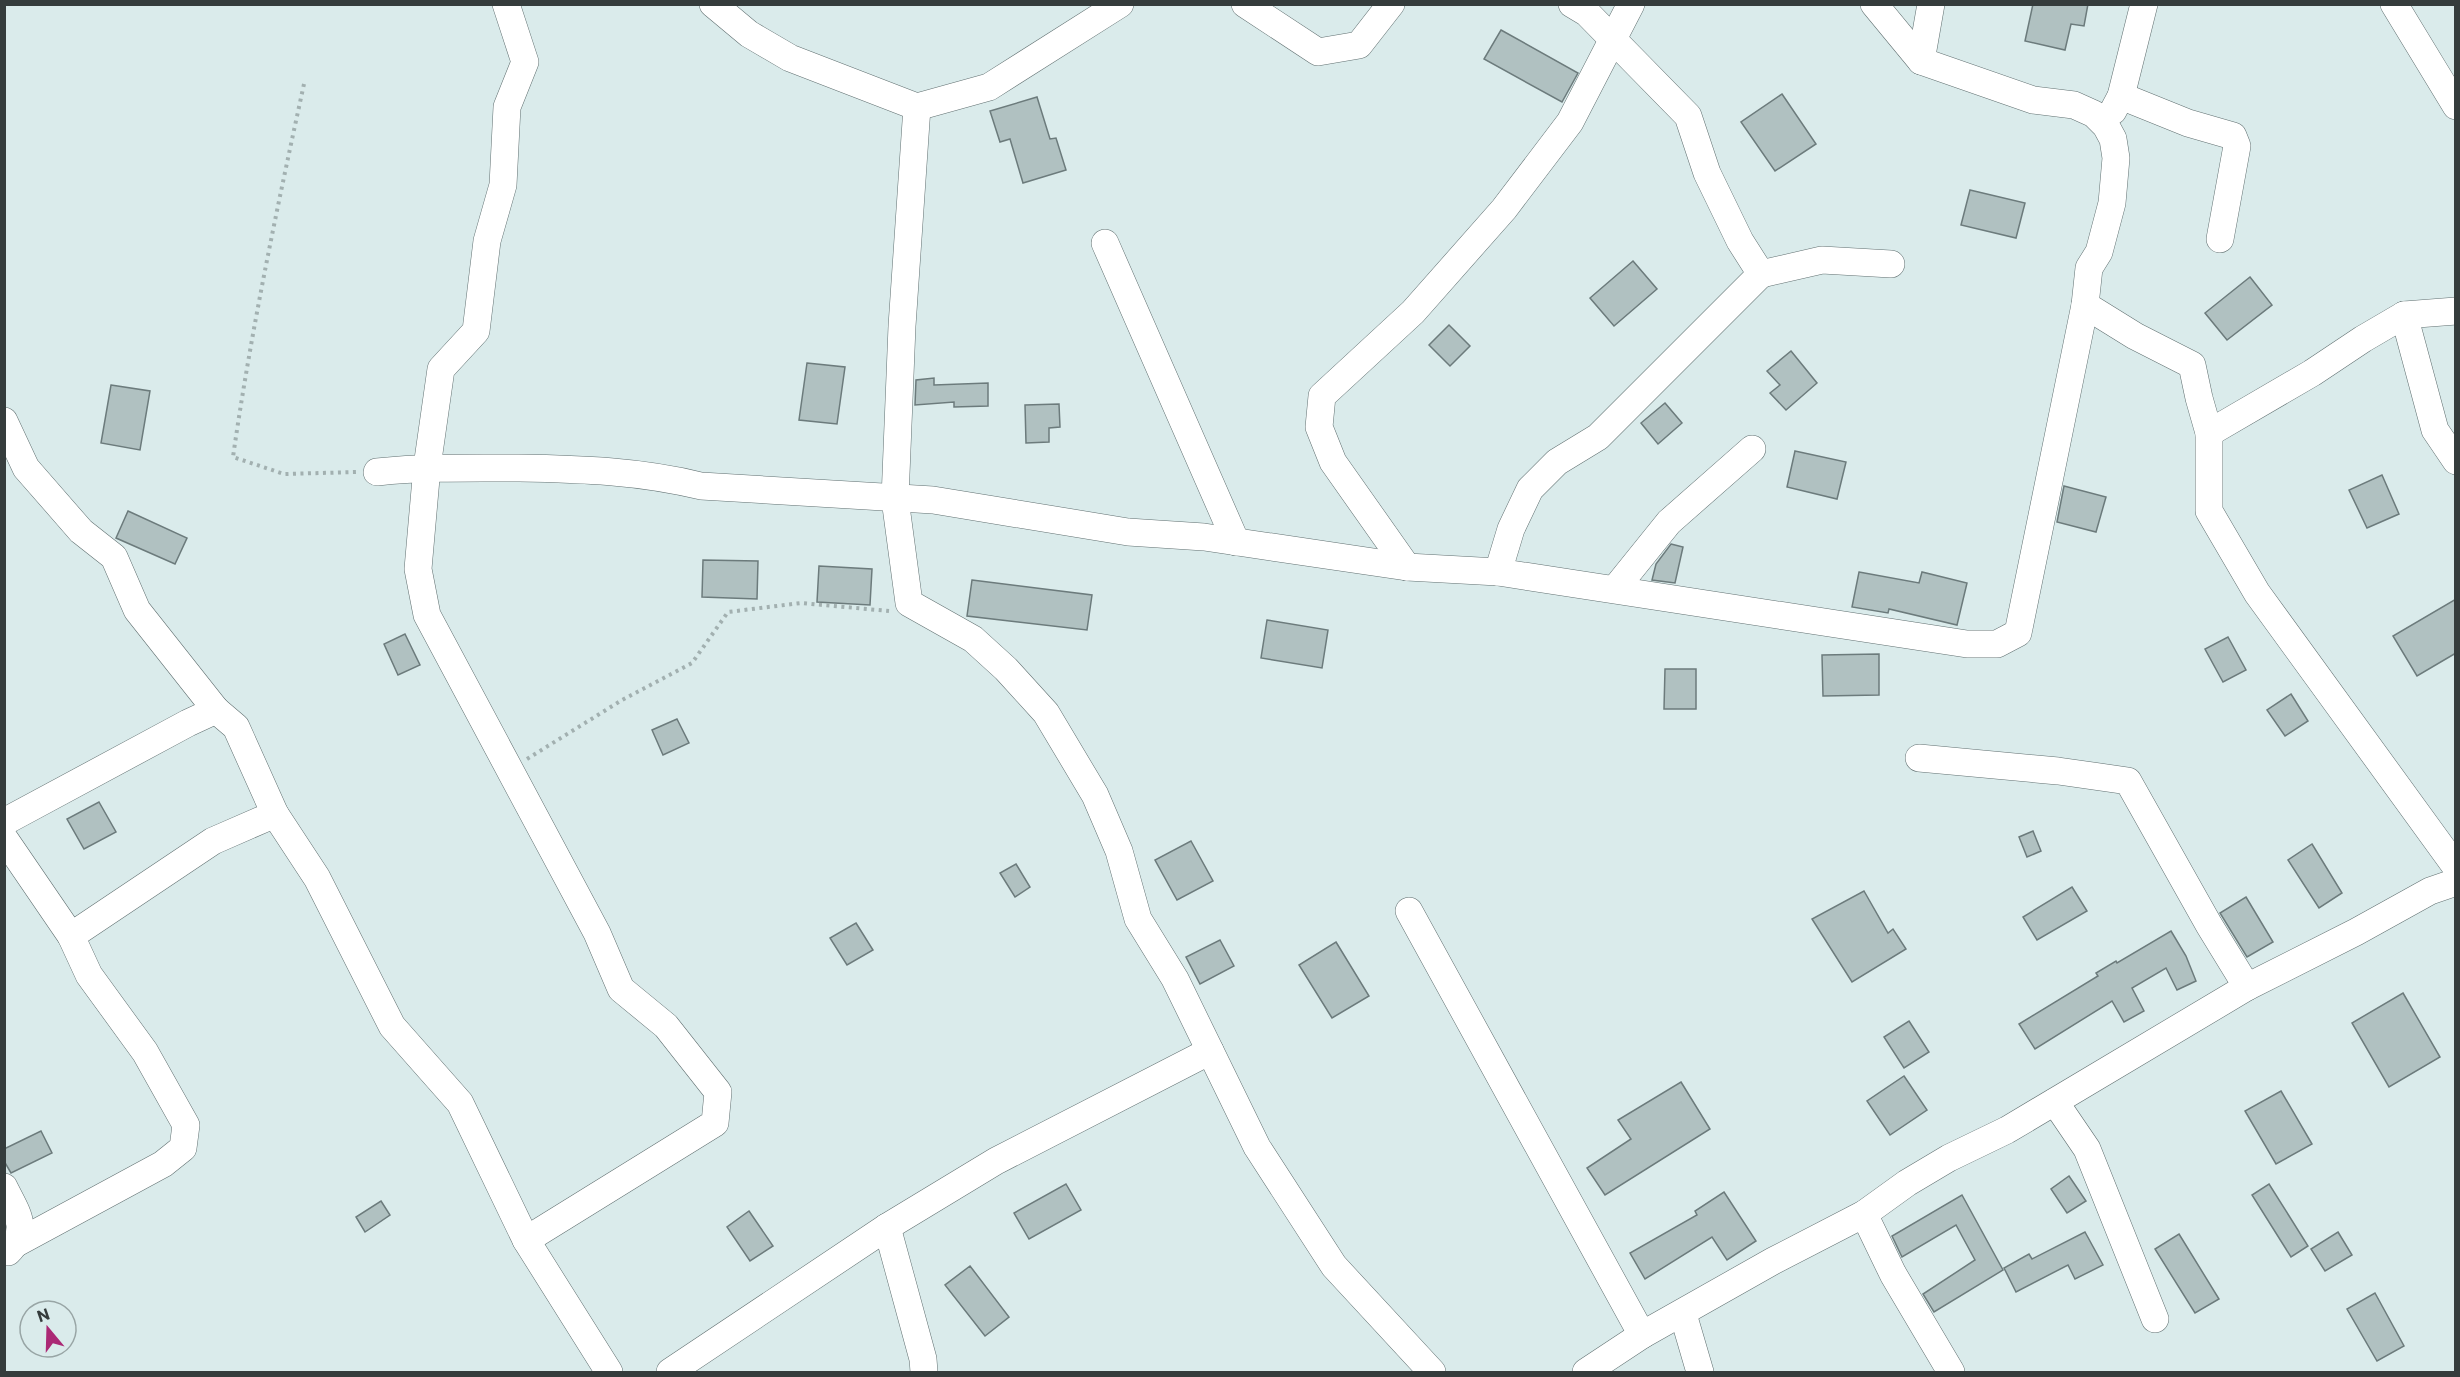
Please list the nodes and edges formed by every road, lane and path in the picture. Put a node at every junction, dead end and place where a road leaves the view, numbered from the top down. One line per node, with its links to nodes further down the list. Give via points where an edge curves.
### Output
1 (506, 4): 30 (street, via 525,62 507,107 502,185 487,240 476,331 441,369)
2 (713, 4): 17 (street, via 749,34 790,58)
3 (1120, 4): 17 (street, via 989,87)
4 (1245, 4): 5 (street, via 1318,52 1359,45)
5 (1390, 4)
6 (1572, 4): 12 (street)
7 (1631, 4): 12 (street)
8 (1874, 4): 13 (street)
9 (1931, 4): 13 (street)
10 (2144, 4): 15 (street)
11 (2394, 4): 16 (street)
12 (1613, 37): 22 (street, via 1688,116 1707,173 1740,241); 34 (street, via 1570,122 1504,209 1413,312 1322,396 1319,427 1333,462)
13 (1921, 61): 18 (street, via 2032,100 2074,105 2094,114)
14 (304, 84): 31 (path, via 269,245 233,457 284,474)
15 (2121, 96): 18 (street); 19 (street, via 2233,136 2237,146)
16 (2456, 106)
17 (917, 107): 32 (street)
18 (2106, 126): 23 (street, via 2116,158 2112,202 2098,252 2089,268)
19 (2220, 239)
20 (1105, 243): 33 (street)
21 (1891, 264): 22 (street, via 1822,260)
22 (1761, 273): 35 (street, via 1598,437 1557,462 1530,489 1511,529)
23 (2085, 305): 27 (street, via 2192,366); 36 (street, via 2018,633 1997,644 1967,644)
24 (2456, 311): 25 (street)
25 (2404, 315): 27 (street); 29 (street, via 2435,430)
26 (4, 421): 38 (street, via 26,468 81,531 114,557 137,610)
27 (2209, 434): 44 (street, via 2209,511 2257,593)
28 (1752, 449): 36 (street, via 1669,522)
29 (2456, 461)
30 (427, 467): 31 (street); 32 (street, via 600,469 701,486); 40 (street, via 418,569 427,615)
31 (377, 472)
32 (895, 499): 33 (street, via 933,500 1128,532); 37 (street)
33 (1236, 542): 34 (street)
34 (1407, 567): 35 (street)
35 (1498, 572): 36 (street)
36 (1615, 589)
37 (909, 603): 40 (path, via 892,611 801,603 728,612 692,663 622,700); 49 (street, via 973,639 1046,713 1095,795 1119,851 1138,920 1175,979)
38 (216, 710): 41 (street, via 236,727); 42 (street)
39 (1919, 758): 48 (street, via 2127,781)
40 (509, 771): 54 (street, via 597,933 621,989 666,1026 718,1092 715,1123)
41 (275, 814): 47 (street, via 213,842); 54 (street, via 317,878 392,1026 460,1103)
42 (4, 822)
43 (4, 838): 47 (street)
44 (2456, 867)
45 (2456, 882): 48 (street, via 2430,891)
46 (1409, 911): 58 (street)
47 (71, 936): 55 (street, via 89,975 145,1052 186,1125 183,1148 163,1164)
48 (2247, 987): 50 (street)
49 (1210, 1051): 53 (street, via 996,1161); 62 (street, via 1257,1148 1334,1266)
50 (2055, 1102): 52 (street, via 1949,1158); 57 (street, via 2087,1149)
51 (4, 1187): 55 (street, via 22,1223)
52 (1864, 1214): 56 (street); 65 (street, via 1893,1274)
53 (887, 1227): 60 (street); 61 (street)
54 (526, 1240): 59 (street)
55 (11, 1249)
56 (1683, 1314): 58 (street); 64 (street)
57 (2155, 1319)
58 (1642, 1335): 63 (street)
59 (609, 1372)
60 (670, 1372)
61 (924, 1372)
62 (1432, 1372)
63 (1586, 1372)
64 (1700, 1372)
65 (1951, 1372)

